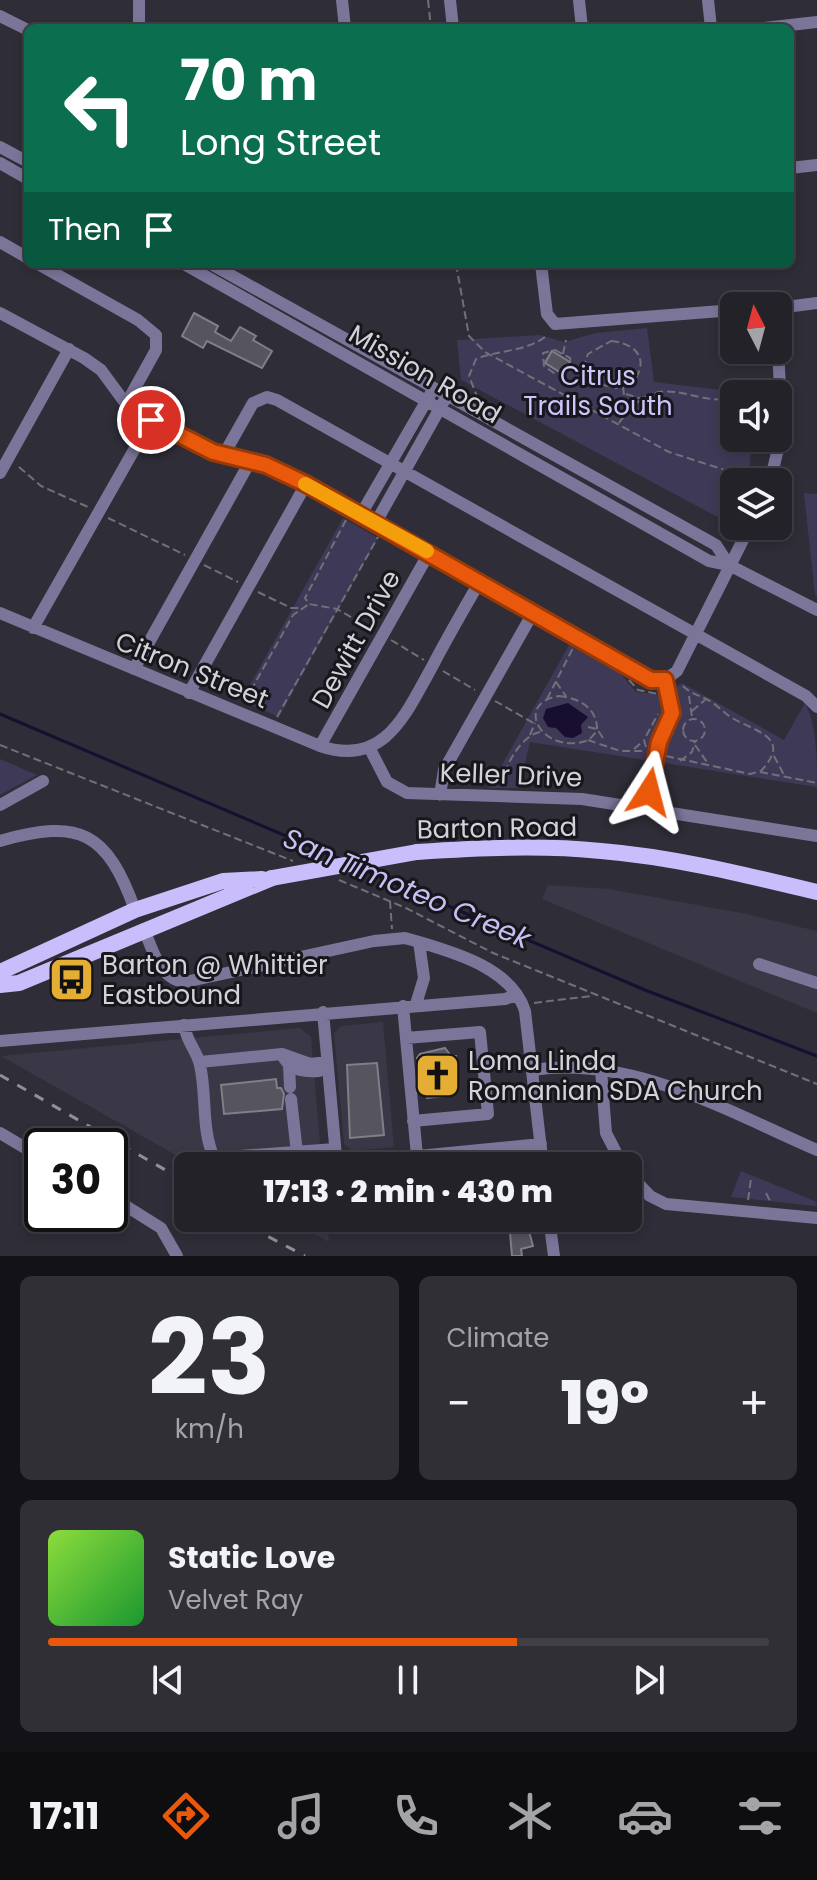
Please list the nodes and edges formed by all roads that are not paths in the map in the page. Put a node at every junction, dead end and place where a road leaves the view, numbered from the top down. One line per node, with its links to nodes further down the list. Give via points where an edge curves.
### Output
1 (139, 0): 8 (street)
2 (342, 0): 9 (street)
3 (450, 0): 10 (street)
4 (579, 0): 11 (street)
5 (708, 0): 12 (street)
6 (0, 16): 14 (street)
7 (817, 22): 13 (street)
8 (139, 24)
9 (345, 24)
10 (453, 24)
11 (582, 24)
12 (711, 24)
13 (794, 25)
14 (24, 28)
15 (0, 147): 16 (street)
16 (24, 160)
17 (0, 163): 20 (street)
18 (817, 165): 19 (street)
19 (794, 168)
20 (24, 177)
21 (0, 242): 22 (street)
22 (24, 256)
23 (45, 268): 36 (street, via 156,335 156,350)
24 (191, 268): 35 (street, Mission Road)
25 (218, 268): 33 (street, Mission Road)
26 (541, 268): 29 (street, via 547,314 555,324)
27 (817, 303): 28 (street)
28 (792, 306)
29 (720, 311)
30 (0, 313): 31 (street)
31 (69, 349): 36 (street, via 101,370); 44 (street)
32 (779, 364): 42 (street, via 782,432)
33 (434, 386): 34 (street, Mission Road); 35 (street)
34 (447, 393): 37 (street); 50 (street, Mission Road, via 716,545)
35 (427, 400): 37 (street, Mission Road); 41 (street)
36 (126, 404): 38 (street)
37 (440, 408): 43 (street); 50 (street, Mission Road, via 709,561)
38 (151, 420): 39 (street); 55 (street)
39 (223, 456): 40 (street); 41 (street, via 253,403 267,397)
40 (251, 460): 45 (street); 57 (street)
41 (390, 463): 43 (street); 46 (street)
42 (773, 468)
43 (404, 471): 47 (street); 56 (street)
44 (0, 473)
45 (306, 484): 46 (street); 59 (street)
46 (360, 516): 47 (street)
47 (377, 530): 49 (street)
48 (742, 540): 50 (street)
49 (429, 553): 51 (street); 61 (street, Dewitt Drive)
50 (729, 565): 52 (street, Mission Road); 56 (street)
51 (480, 581): 53 (street); 62 (street, via 404,717)
52 (817, 610)
53 (534, 611): 58 (street); 64 (street, via 444,770)
54 (0, 613): 55 (street, Citron Street)
55 (33, 628): 57 (street, Citron Street)
56 (696, 635): 58 (street); 60 (street)
57 (134, 669): 59 (street, Citron Street)
58 (664, 687): 66 (street, via 672,713 656,753)
59 (189, 693): 61 (street, Citron Street)
60 (817, 707)
61 (320, 746): 62 (street, Citron Street, via 346,752)
62 (369, 747): 64 (street, Keller Drive, via 394,788)
63 (43, 781): 65 (street)
64 (440, 795): 66 (street, Keller Drive, via 582,799)
65 (0, 805)
66 (647, 808): 67 (street, Keller Drive)
67 (817, 836)
68 (0, 841): 71 (street, via 39,830 90,838 112,858)
69 (272, 878): 70 (main road, Barton Road, bridge, via 417,852 535,848 600,851 725,869); 71 (main road, Barton Road, via 223,881); 72 (main road, Barton Road)
70 (817, 892)
71 (135, 910): 75 (main road, Barton Road)
72 (144, 929): 73 (street, via 169,978 185,982 393,938); 77 (main road, Barton Road, via 19,983)
73 (419, 942): 78 (street, via 478,963); 79 (street, via 424,978)
74 (759, 964): 76 (street)
75 (0, 972)
76 (817, 983)
77 (0, 985)
78 (520, 1000): 79 (street); 88 (street)
79 (416, 1004): 80 (street)
80 (403, 1006): 81 (street); 83 (street)
81 (323, 1012): 82 (street); 87 (street)
82 (184, 1025): 84 (street); 86 (street, via 187,1043)
83 (406, 1038): 90 (street); 90 (street, via 480,1032 487,1100 488,1114)
84 (0, 1041)
85 (285, 1060): 86 (street); 87 (street); 97 (street)
86 (200, 1062): 96 (street)
87 (328, 1066): 94 (street)
88 (533, 1070): 89 (street); 92 (street)
89 (601, 1070): 95 (street, via 684,1093); 103 (street, via 606,1133)
90 (413, 1121): 100 (street)
91 (0, 1134): 93 (street)
92 (541, 1144): 101 (street); 102 (street)
93 (24, 1148)
94 (335, 1149): 98 (street); 99 (street)
95 (817, 1150)
96 (211, 1152)
97 (297, 1152)
98 (306, 1152)
99 (335, 1152)
100 (417, 1152)
101 (458, 1152)
102 (542, 1152)
103 (616, 1152)
104 (642, 1188): 106 (street, via 666,1204)
105 (128, 1207): 108 (street, via 161,1228)
106 (817, 1218)
107 (551, 1232): 109 (street)
108 (177, 1256)
109 (554, 1256)

